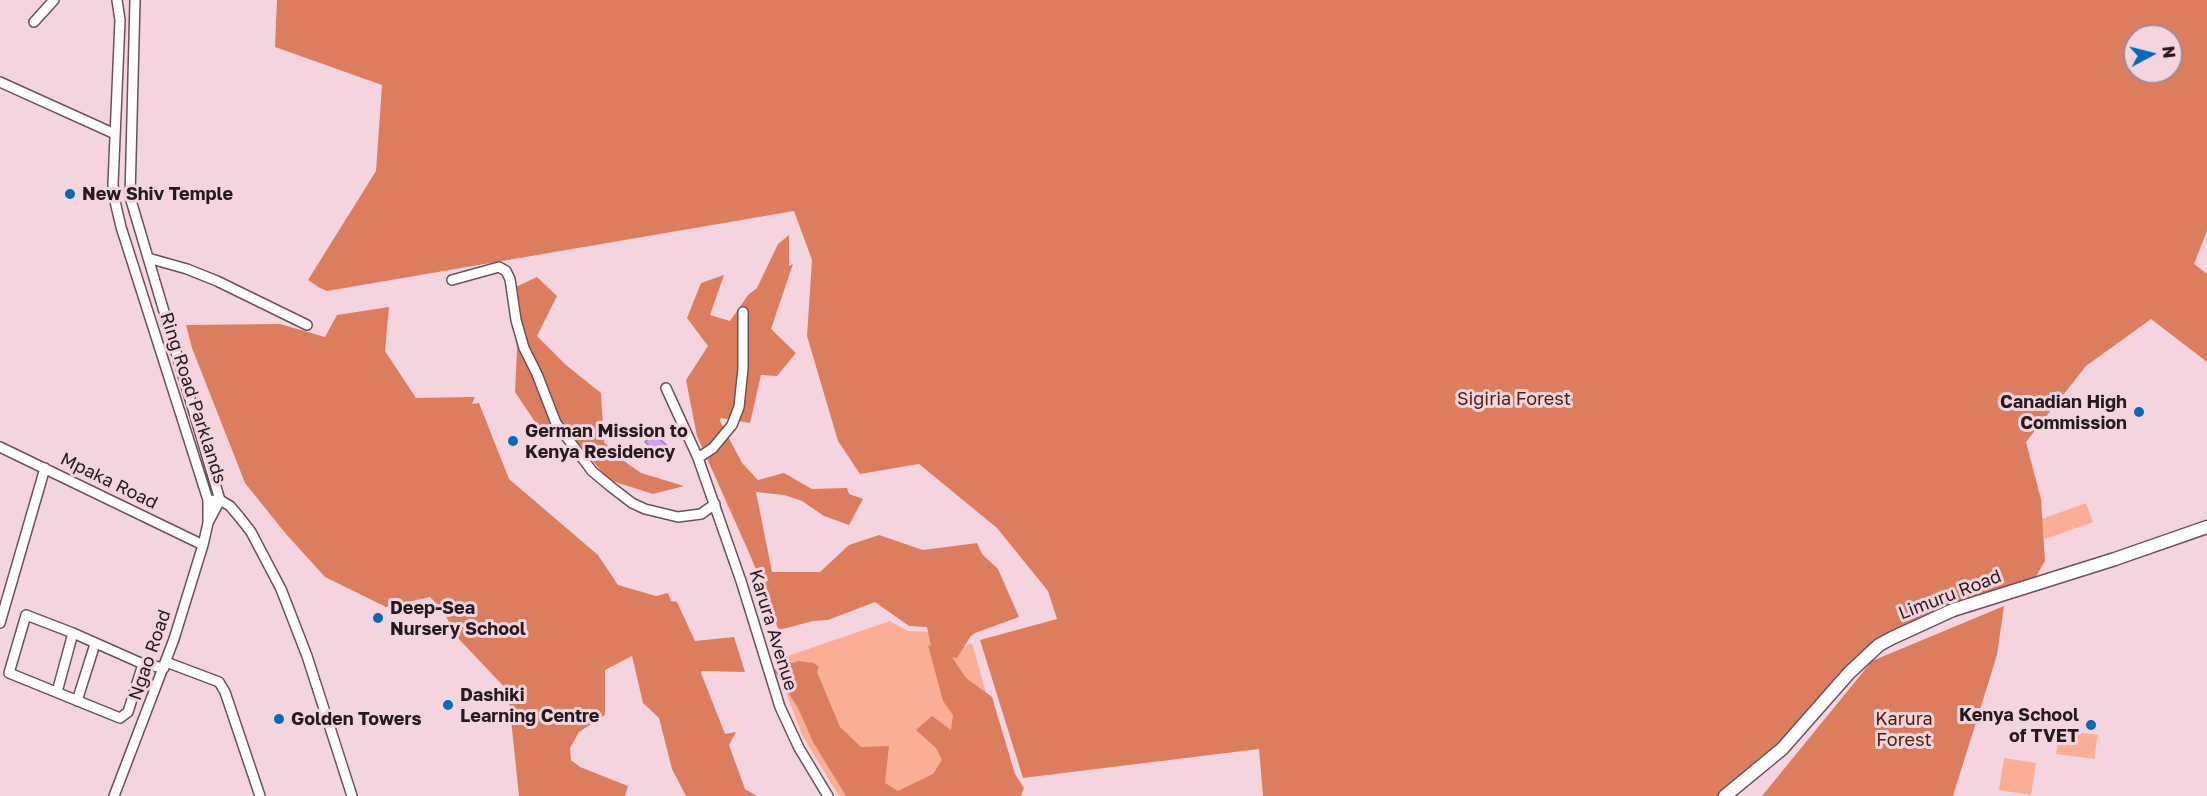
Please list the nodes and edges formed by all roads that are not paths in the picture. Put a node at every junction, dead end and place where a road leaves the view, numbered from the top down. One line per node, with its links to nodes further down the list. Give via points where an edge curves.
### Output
1 (54, 0): 4 (street)
2 (117, 0): 6 (street, Ring Road Parklands, via 120,20)
3 (135, 0): 7 (street, Ring Road Parklands)
4 (34, 22)
5 (0, 82): 8 (street)
6 (116, 119): 7 (street); 8 (street, Ring Road Parklands)
7 (131, 120): 9 (street, Ring Road Parklands, via 130,197)
8 (115, 134): 17 (street, Ring Road Parklands, via 113,184 121,227)
9 (148, 258): 12 (street, via 217,281); 18 (street, Ring Road Parklands)
10 (452, 280): 19 (street, via 499,267 506,271 524,348 556,423 592,471 632,503 645,508 678,516 701,514)
11 (743, 312): 15 (street, via 739,407 732,425)
12 (307, 325)
13 (666, 388): 15 (street, Karura Avenue)
14 (0, 447): 16 (street, Mpaka Road)
15 (700, 462): 19 (street, Karura Avenue)
16 (45, 468): 22 (street, Mpaka Road); 23 (street)
17 (208, 500): 18 (street); 20 (street, Ring Road Parklands)
18 (220, 500): 20 (street, Ring Road Parklands); 32 (street, via 230,506 251,532 281,590 307,656)
19 (715, 504): 33 (street, Karura Avenue, via 780,707)
20 (208, 523): 22 (street, Ngao Road)
21 (2207, 529): 34 (main road, Limuru Road, via 1953,610 1879,645 1782,749)
22 (203, 545): 27 (street, Ngao Road)
23 (0, 623)
24 (73, 633): 25 (street); 28 (street); 28 (street, via 26,615 9,673)
25 (95, 644): 26 (street); 29 (street)
26 (143, 664): 27 (street); 29 (street, via 128,712 120,718)
27 (165, 665): 30 (street, Ngao Road); 31 (street, via 219,682)
28 (57, 692): 29 (street)
29 (77, 701)
30 (114, 796)
31 (260, 796)
32 (352, 796)
33 (828, 796)
34 (1725, 796)

